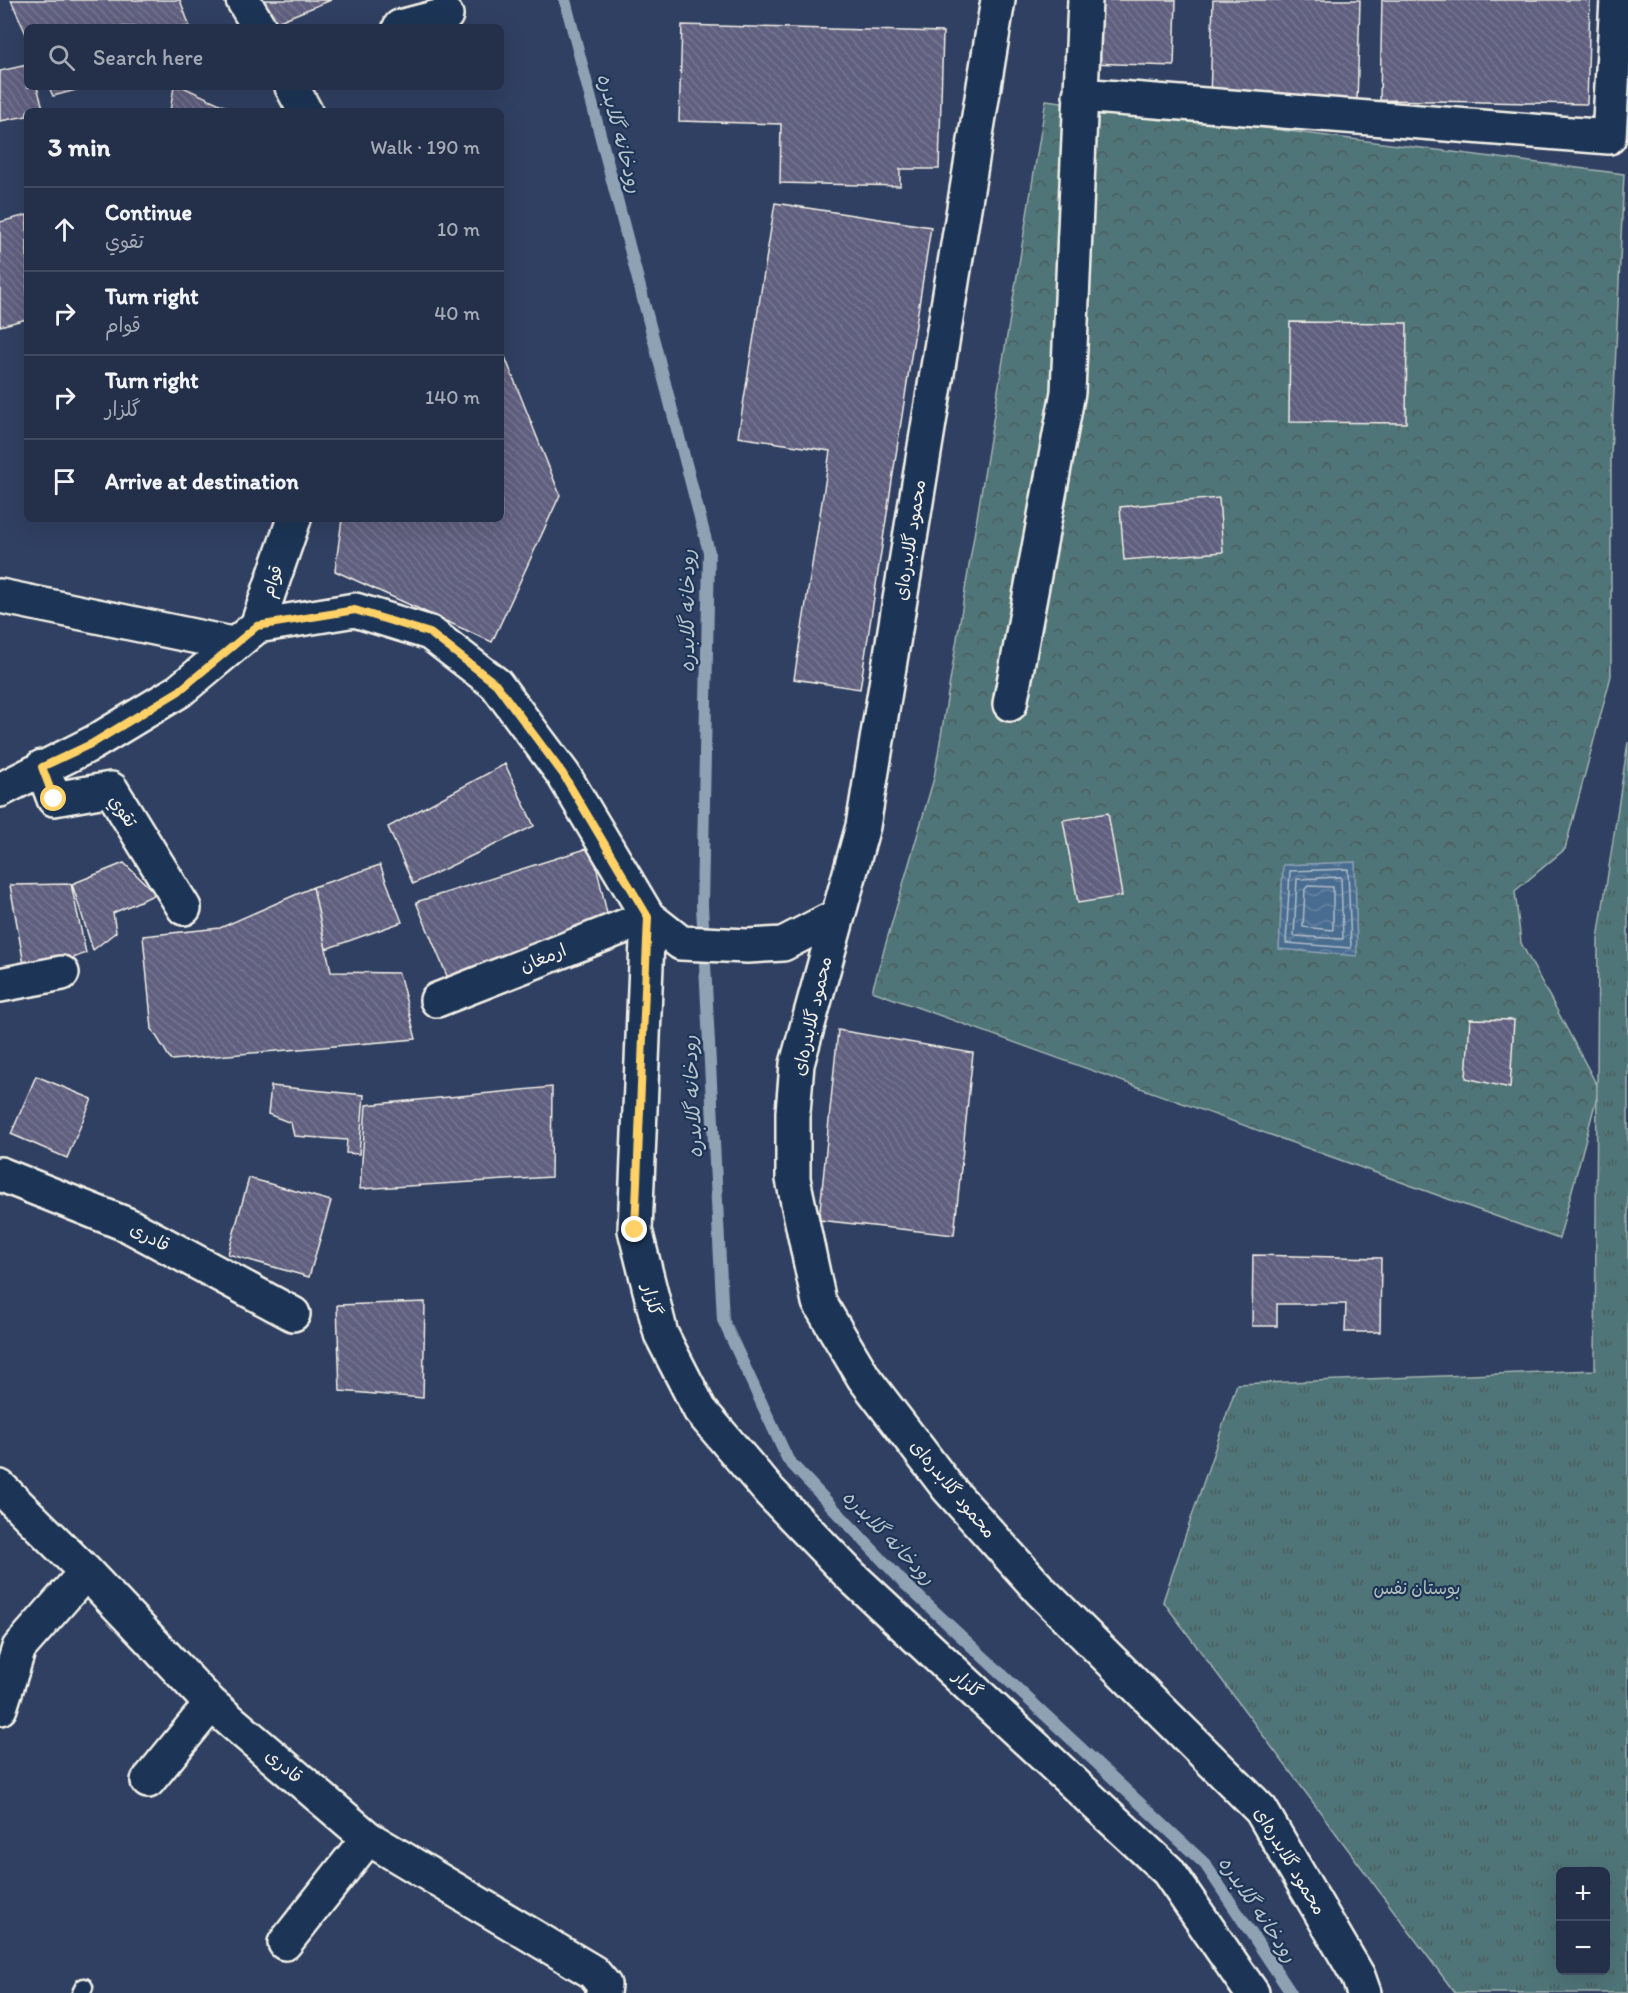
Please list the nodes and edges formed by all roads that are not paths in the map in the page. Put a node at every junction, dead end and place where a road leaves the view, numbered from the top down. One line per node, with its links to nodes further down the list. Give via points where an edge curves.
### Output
1 (243, 0): 6 (street)
2 (998, 0): 18 (street, محمود گلابدره‌ای, via 863,826)
3 (1085, 0): 9 (street)
4 (1617, 0): 9 (street, via 1609,137)
5 (446, 15): 7 (street)
6 (257, 24)
7 (412, 24)
8 (294, 90): 10 (street)
9 (1080, 94): 14 (street, via 1068,392)
10 (303, 108)
11 (293, 522): 13 (street, قوام)
12 (0, 596): 13 (street)
13 (245, 635): 15 (street, قوام, via 179,691 93,743); 19 (street, via 355,610 430,633 496,684 563,774)
14 (1010, 704)
15 (42, 767): 16 (street, قوام); 17 (street, تقوي, via 54,799 111,789)
16 (0, 790)
17 (184, 908)
18 (837, 916): 19 (street, via 783,944 747,946 681,943); 34 (street, محمود گلابدره‌ای, via 797,1064 793,1112 793,1179 819,1302 864,1378 948,1488 1040,1590 1262,1810 1358,1976)
19 (648, 917): 22 (street, ارمغان); 33 (street, گلزار, via 635,1230 661,1334 700,1410 770,1492 851,1576 1168,1871)
20 (62, 973): 21 (street)
21 (0, 985)
22 (437, 1000)
23 (0, 1174): 24 (street, قادری, via 128,1225)
24 (293, 1314)
25 (0, 1487): 26 (street, قادری)
26 (86, 1572): 27 (street, قادری); 28 (street, via 19,1648)
27 (211, 1704): 29 (street); 30 (street, قادری)
28 (0, 1708)
29 (148, 1781)
30 (368, 1838): 31 (street); 32 (street, قادری, via 593,1972 604,1985)
31 (285, 1943)
32 (603, 1993)
33 (1252, 1993)
34 (1364, 1993)

